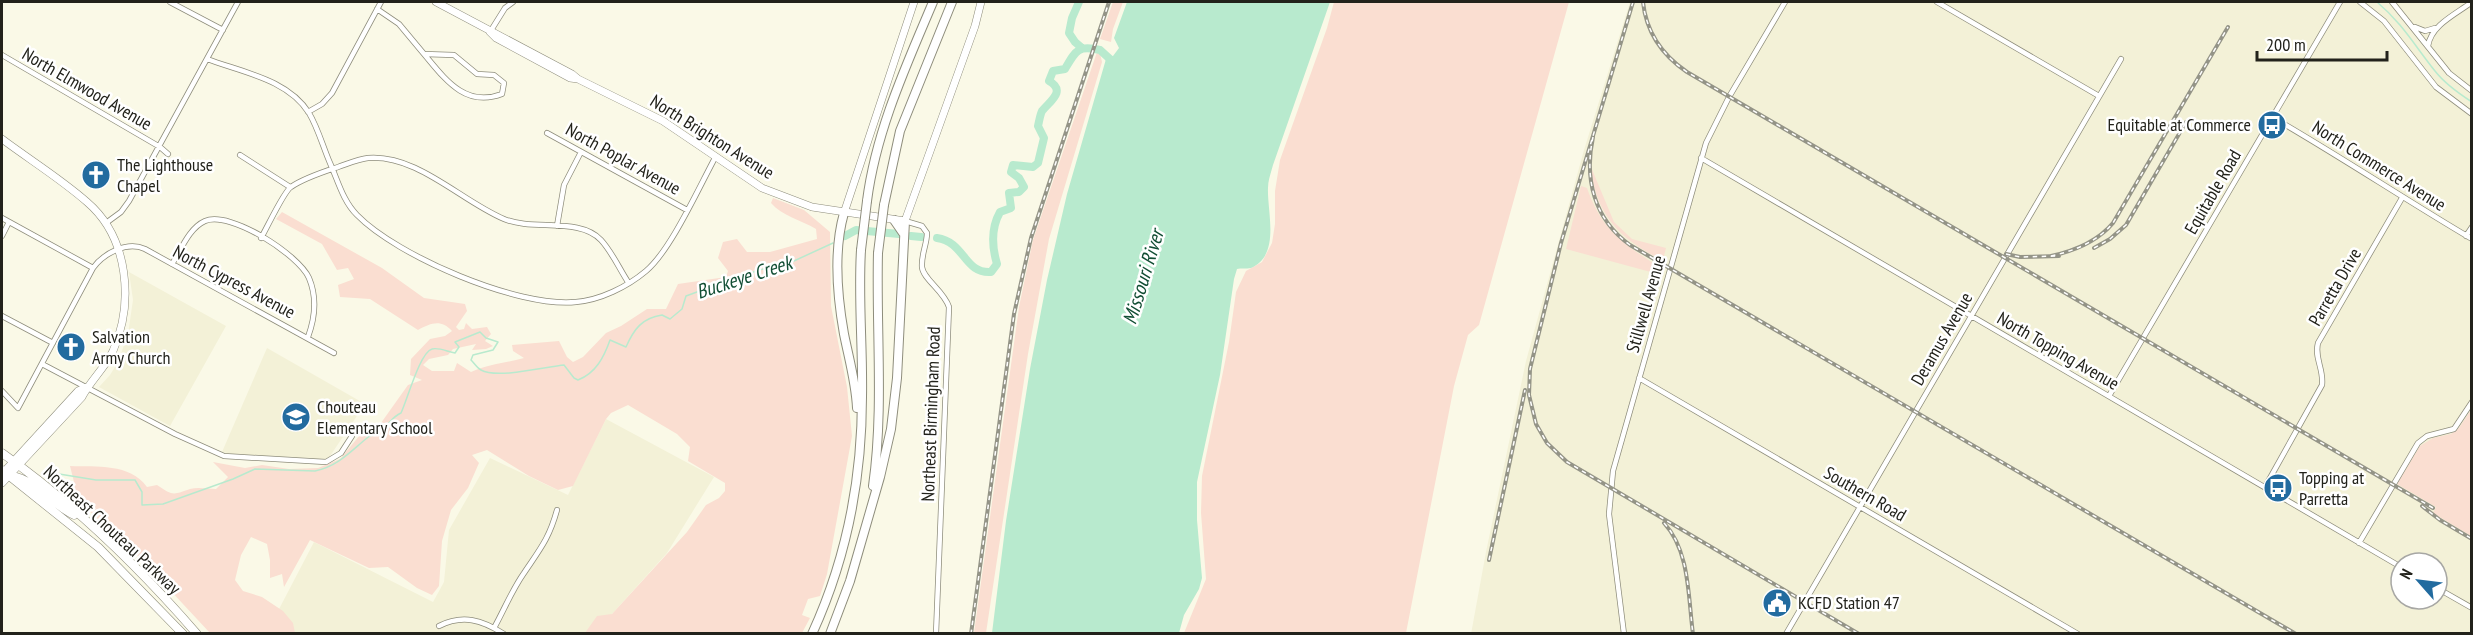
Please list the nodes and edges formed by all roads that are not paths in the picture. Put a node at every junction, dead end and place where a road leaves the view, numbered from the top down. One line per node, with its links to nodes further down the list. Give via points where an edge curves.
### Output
1 (170, 2): 19 (street)
2 (238, 2): 19 (street)
3 (381, 2): 16 (street)
4 (436, 2): 20 (main road, North Brighton Avenue)
5 (513, 2): 20 (street)
6 (914, 2): 43 (main road)
7 (933, 2): 71 (highway, bridge, via 896,91 867,201 859,280)
8 (952, 2): 80 (highway, bridge, via 900,131 884,205 876,309 879,430)
9 (983, 2): 46 (main road)
10 (1785, 2): 38 (street, Stillwell Avenue, via 1719,115)
11 (1937, 2): 27 (street)
12 (2340, 2): 30 (street, Equitable Road)
13 (2360, 2): 29 (street, via 2384,21 2436,87)
14 (2392, 2): 18 (street)
15 (2472, 2): 17 (street)
16 (377, 9): 22 (street, via 399,24); 28 (street, via 332,93)
17 (2440, 25): 18 (street, via 2425,31); 21 (street)
18 (2413, 26): 21 (street)
19 (223, 30): 24 (street)
20 (490, 32): 37 (main road, North Brighton Avenue, via 657,117)
21 (2428, 47): 26 (street)
22 (424, 54): 22 (street, via 452,86 470,96 489,99 502,94 504,83 494,75 477,74 454,55)
23 (2, 55): 33 (street, North Elmwood Avenue)
24 (207, 59): 28 (street, via 264,78 292,95); 33 (street)
25 (2121, 59): 27 (street, Deramus Avenue)
26 (2472, 91)
27 (2099, 96): 60 (street, Deramus Avenue)
28 (308, 112): 39 (street)
29 (2472, 114)
30 (2272, 117): 41 (street, North Commerce Avenue, via 2347,160); 68 (street, Equitable Road)
31 (547, 133): 34 (street, North Poplar Avenue)
32 (2, 139): 48 (main road, via 88,203)
33 (160, 147): 35 (street, North Elmwood Avenue); 48 (street, via 126,207)
34 (581, 152): 42 (street, North Poplar Avenue); 49 (street, via 564,186)
35 (168, 154)
36 (240, 155): 40 (street)
37 (716, 155): 42 (street); 43 (main road, North Brighton Avenue, via 762,188 813,207)
38 (1701, 158): 60 (street, North Topping Avenue); 65 (street, Stillwell Avenue)
39 (333, 169): 40 (street); 49 (street, via 365,158 397,161 503,219 532,226); 58 (street, via 348,204 364,221 412,252 469,280 516,295 565,303 599,298)
40 (290, 187): 54 (street)
41 (2402, 198): 53 (street, North Commerce Avenue); 77 (street, Parretta Drive, via 2318,343 2316,354 2323,378 2319,393)
42 (687, 210): 58 (street, via 659,256 645,272)
43 (844, 213): 45 (main road, North Brighton Avenue); 71 (highway, via 838,242 838,288 852,363)
44 (2, 218): 47 (street)
45 (894, 220): 46 (main road, North Brighton Avenue); 52 (highway)
46 (905, 221): 52 (highway); 93 (street, Northeast Birmingham Road, via 922,226 927,233 923,271 949,307)
47 (9, 222): 51 (street); 57 (street)
48 (106, 224): 55 (main road)
49 (557, 226): 58 (street, via 581,228 597,237)
50 (2472, 227): 53 (street)
51 (2, 236)
52 (904, 236): 80 (highway, via 894,408)
53 (2469, 237)
54 (261, 238): 56 (street, via 230,220 212,218 194,228); 61 (street, via 297,261 309,279 315,304)
55 (118, 250): 56 (street, North Cypress Avenue, via 139,247); 57 (street, via 104,256); 66 (main road, via 126,294 123,322 112,353)
56 (172, 264): 61 (street, North Cypress Avenue)
57 (93, 268): 62 (street)
58 (628, 282)
59 (2, 316): 62 (street)
60 (1971, 316): 68 (street, North Topping Avenue); 78 (street, Deramus Avenue)
61 (308, 337): 63 (street, North Cypress Avenue)
62 (53, 344): 64 (street)
63 (334, 353)
64 (42, 364): 66 (street); 67 (street, via 18,408)
65 (1639, 378): 78 (street, Southern Road); 94 (street, Stillwell Avenue, via 1613,471 1609,501)
66 (87, 387): 70 (street, via 224,456 326,462 341,453); 74 (main road, via 78,391)
67 (2, 391)
68 (2109, 396): 77 (street, North Topping Avenue)
69 (2472, 402): 82 (street, via 2454,429 2427,436 2418,443)
70 (352, 436)
71 (860, 451): 91 (highway, via 846,541)
72 (2, 453): 74 (main road, Northeast Chouteau Parkway)
73 (2, 460): 74 (main road)
74 (17, 462): 75 (main road); 81 (main road, Northeast Chouteau Parkway)
75 (3, 473): 76 (main road); 81 (main road, via 22,478); 88 (main road, Northeast Chouteau Parkway, via 98,547)
76 (2, 483)
77 (2265, 487): 82 (street, North Topping Avenue)
78 (1860, 506): 95 (street, Deramus Avenue); 96 (street, Southern Road)
79 (557, 510): 87 (street, via 539,554)
80 (870, 510): 92 (highway)
81 (84, 520): 89 (main road, Northeast Chouteau Parkway)
82 (2360, 543): 83 (street, North Topping Avenue)
83 (2389, 560)
84 (2449, 595): 85 (street)
85 (2472, 608)
86 (439, 626): 87 (street, via 450,620 475,619)
87 (494, 628): 90 (street)
88 (183, 633)
89 (197, 633)
90 (504, 633)
91 (812, 633)
92 (830, 633)
93 (936, 633)
94 (1624, 633)
95 (1786, 633)
96 (2078, 633)

